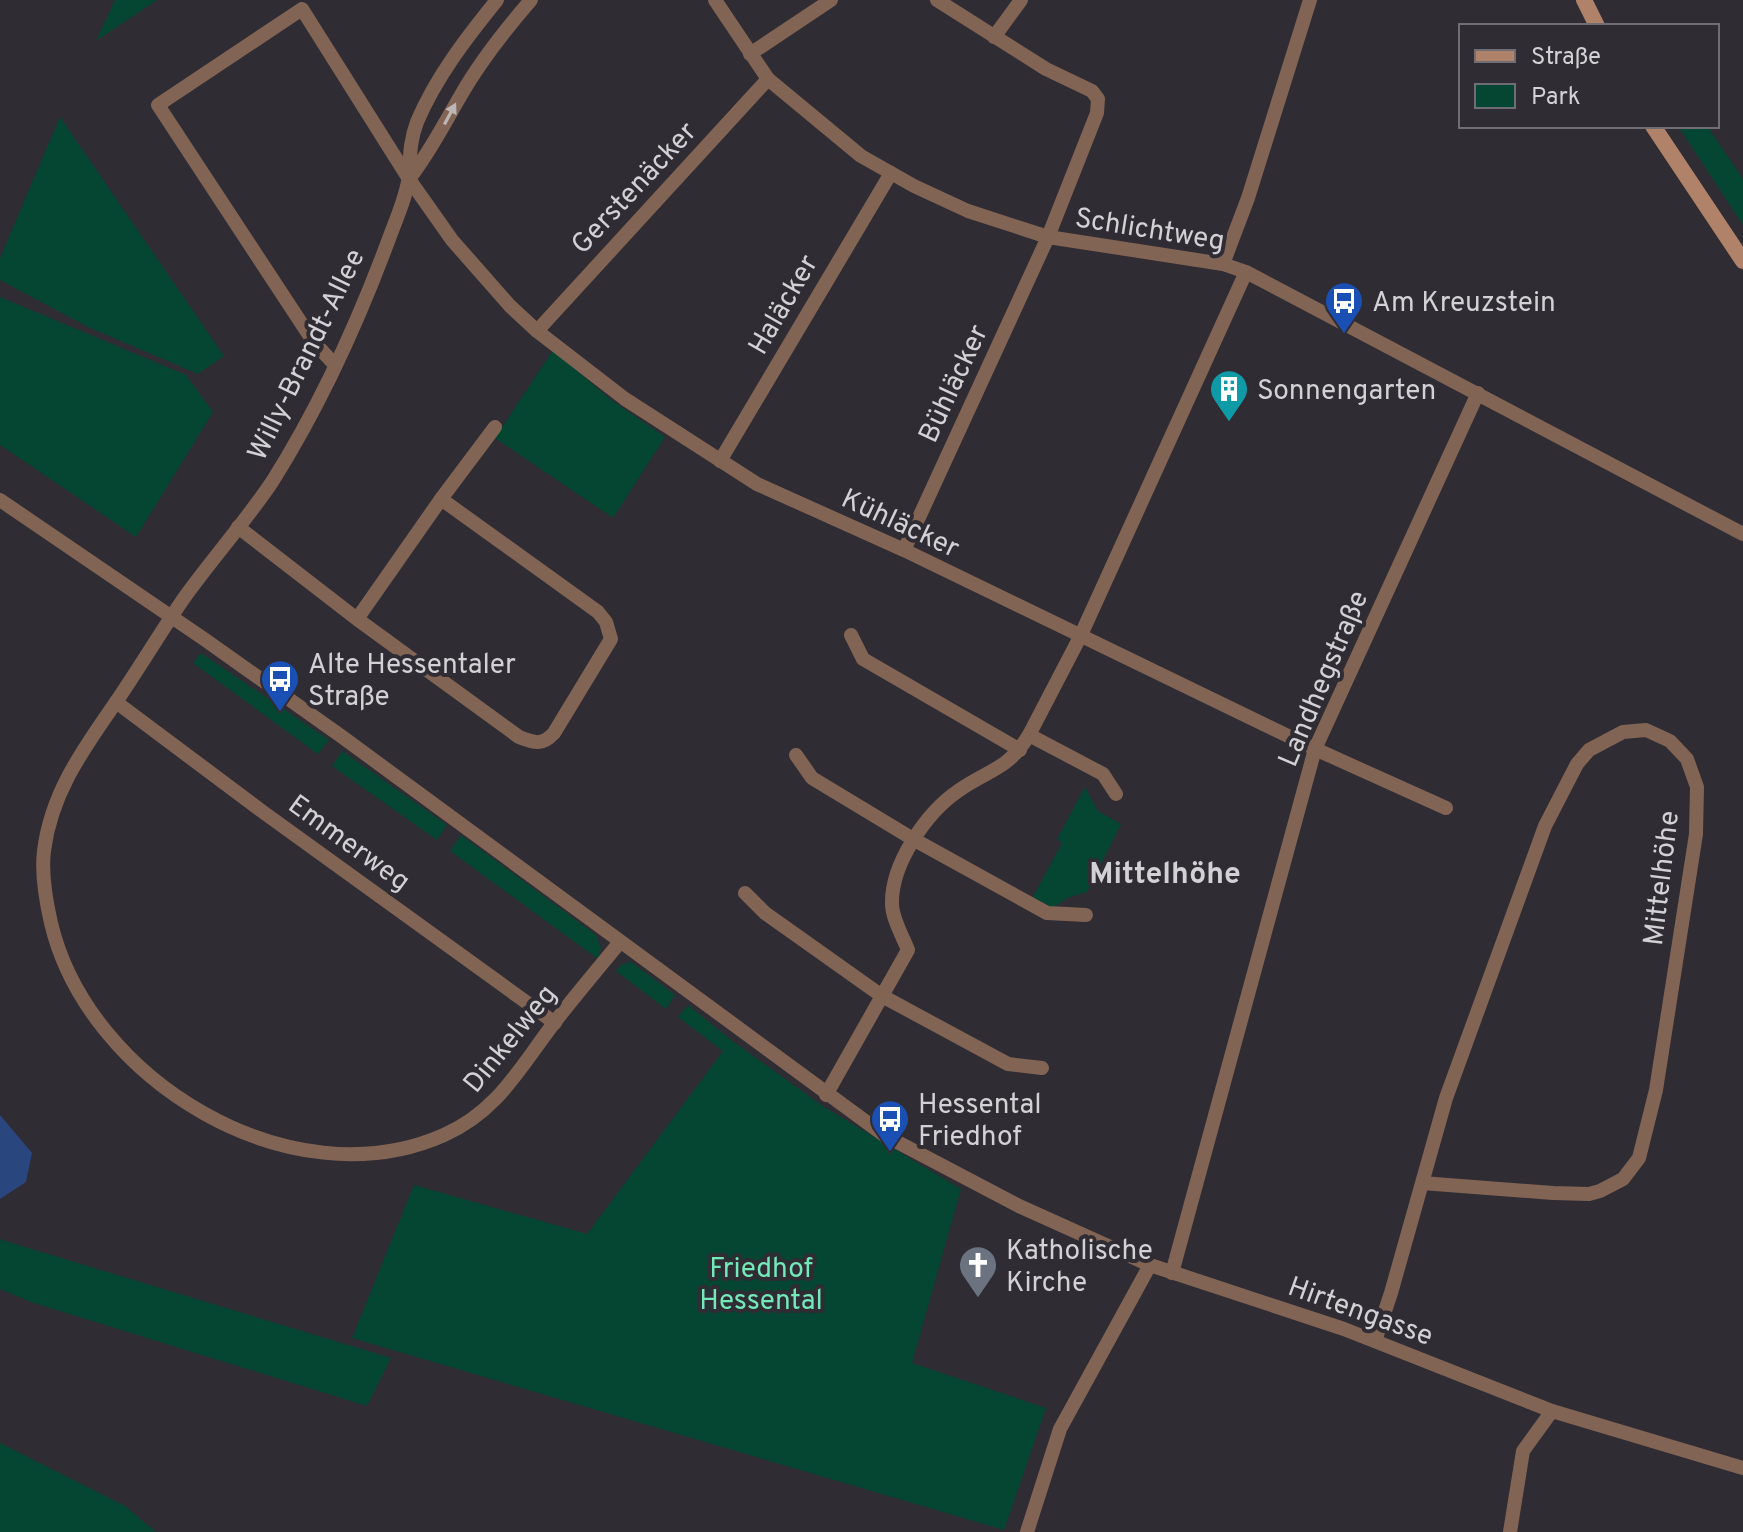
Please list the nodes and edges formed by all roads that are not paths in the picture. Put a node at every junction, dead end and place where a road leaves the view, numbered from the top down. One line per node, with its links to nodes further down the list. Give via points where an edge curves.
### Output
1 (497, 0): 15 (street, Willy-Brandt-Allee, via 470,33 417,121 409,149)
2 (715, 0): 11 (street, Schlichtweg)
3 (831, 0): 11 (street)
4 (937, 0): 10 (street)
5 (1021, 0): 10 (street)
6 (1310, 0): 18 (street)
7 (1584, 0): 9 (main road)
8 (528, 1): 15 (street, Willy-Brandt-Allee, one-way to 8, via 489,50)
9 (1596, 24)
10 (994, 37): 16 (street, Bühläcker, via 1098,99)
11 (750, 54): 12 (street, Schlichtweg)
12 (768, 79): 14 (street, Schlichtweg, via 861,156); 20 (street, Gerstenäcker)
13 (1654, 128): 17 (main road)
14 (891, 173): 16 (street, Schlichtweg, via 968,211); 24 (street, Haläcker)
15 (409, 179): 20 (street, Kühläcker, via 482,276); 21 (street, Willy-Brandt-Allee); 21 (street, Kühläcker, via 302,9 158,105 313,341)
16 (1048, 237): 18 (street, Schlichtweg); 29 (street, Bühläcker)
17 (1743, 261)
18 (1223, 264): 19 (street, Schlichtweg)
19 (1246, 272): 22 (street, Schlichtweg); 33 (street)
20 (537, 331): 24 (street, Kühläcker, via 625,399)
21 (335, 365): 27 (street, Willy-Brandt-Allee, via 271,484)
22 (1478, 393): 28 (street, Schlichtweg); 36 (street, Landhegstraße)
23 (495, 427): 25 (street)
24 (720, 461): 29 (street, Kühläcker, via 757,484)
25 (441, 499): 31 (street); 31 (street, via 606,622 611,639 554,733 536,744 519,737)
26 (0, 500): 30 (street)
27 (238, 527): 30 (street, Willy-Brandt-Allee); 31 (street)
28 (1743, 534)
29 (904, 550): 33 (street, Kühläcker)
30 (171, 618): 34 (street, Dinkelweg); 44 (street)
31 (357, 619)
32 (851, 635): 37 (street, via 863,659)
33 (1080, 637): 35 (street); 36 (street, Kühläcker)
34 (116, 702): 46 (street, Emmerweg); 46 (street, Dinkelweg, via 78,755 57,798 43,854 47,904 70,978 108,1034 149,1075 201,1113 256,1137 316,1152 403,1150 482,1114)
35 (1029, 735): 37 (street); 39 (street, via 1103,774)
36 (1315, 749): 40 (street, Kühläcker); 51 (street, Landhegstraße)
37 (1020, 750): 41 (street, via 1006,765 958,790 934,810)
38 (796, 755): 41 (street, via 812,778)
39 (1116, 794)
40 (1446, 808)
41 (913, 839): 43 (street, via 1047,913); 45 (street, via 897,874 892,905 908,950)
42 (745, 893): 45 (street)
43 (1086, 915)
44 (620, 942): 46 (street, Dinkelweg); 48 (street)
45 (882, 996): 47 (street, via 1008,1064); 48 (street)
46 (555, 1023)
47 (1042, 1068)
48 (826, 1095): 50 (street, Hirtengasse, via 884,1135 1019,1206)
49 (1422, 1183): 49 (street, Mittelhöhe, via 1446,1098 1517,901 1545,826 1577,764 1589,750 1623,732 1646,730 1670,741 1687,759 1697,787 1696,834 1656,1090 1639,1158 1623,1179 1589,1194); 52 (street, Mittelhöhe)
50 (1150, 1265): 51 (street, Hirtengasse); 55 (street, via 1060,1429)
51 (1172, 1273): 52 (street, Hirtengasse)
52 (1375, 1341): 53 (street, Hirtengasse)
53 (1552, 1411): 54 (street, Hirtengasse); 56 (street, via 1523,1451)
54 (1743, 1468)
55 (1027, 1532)
56 (1510, 1532)

